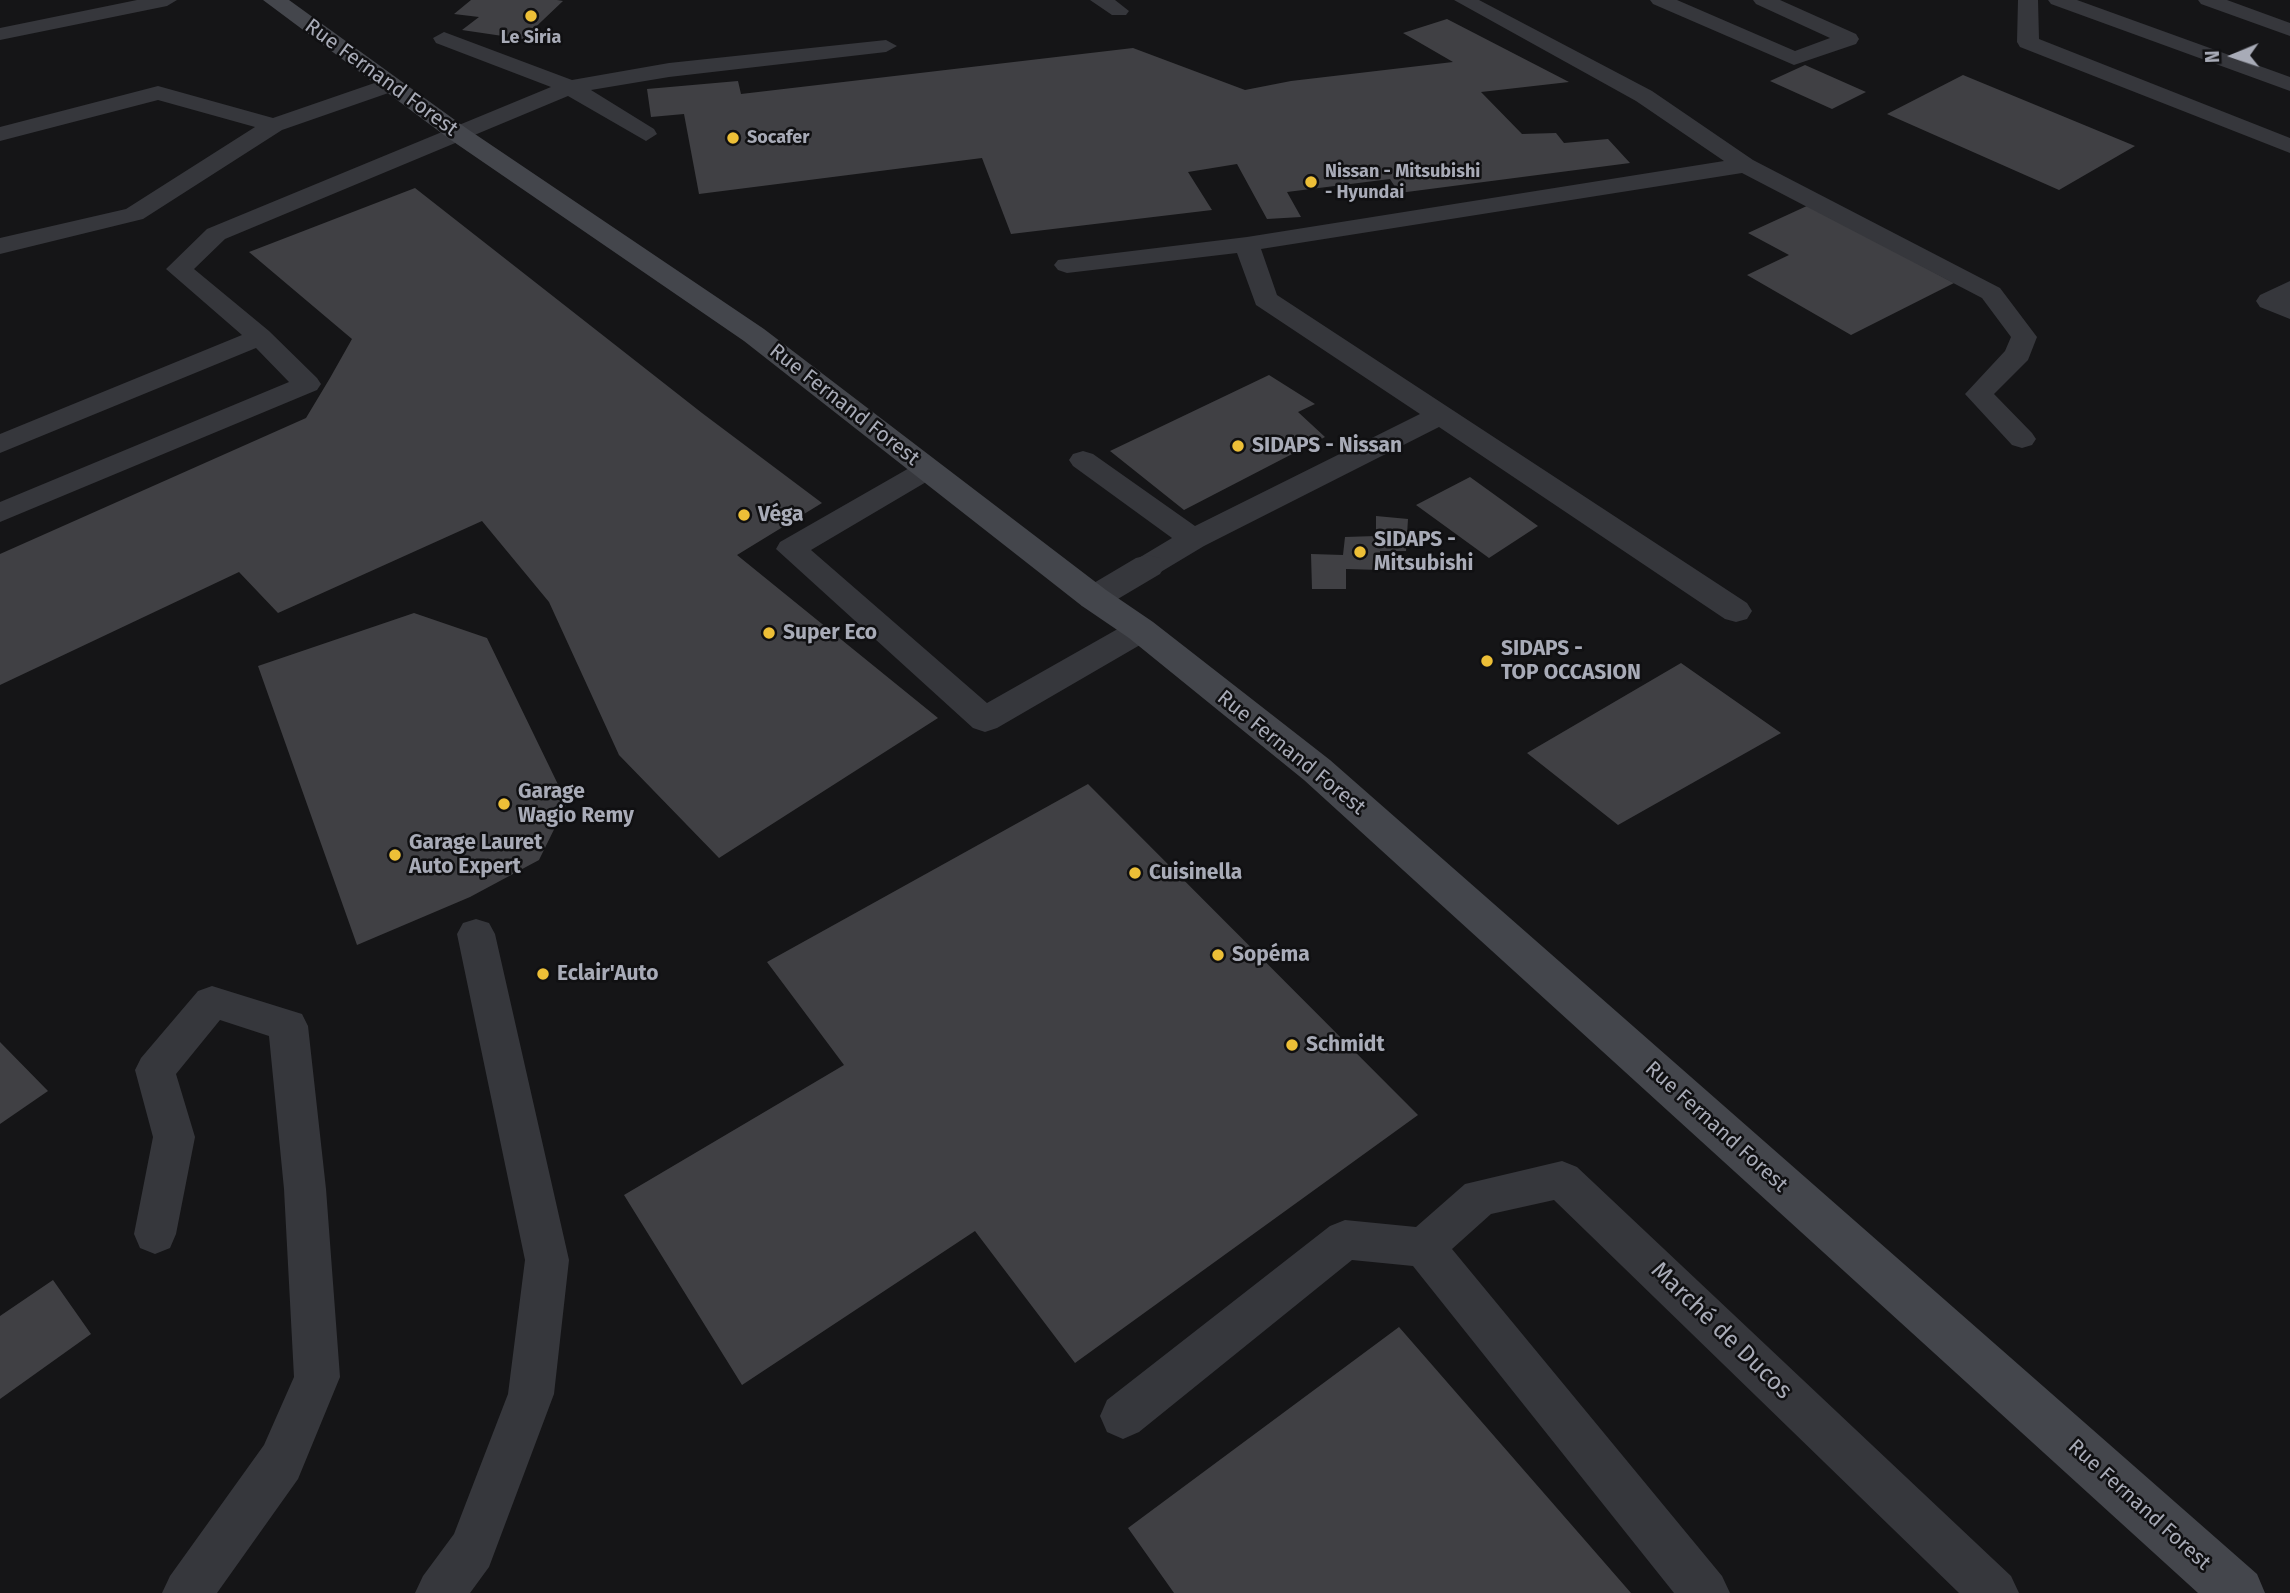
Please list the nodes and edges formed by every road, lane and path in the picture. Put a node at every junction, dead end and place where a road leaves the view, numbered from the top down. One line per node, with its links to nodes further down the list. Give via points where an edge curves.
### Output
1 (167, 0): 12 (lane)
2 (274, 0): 16 (street, Rue Fernand Forest)
3 (1100, 0): 10 (lane)
4 (1464, 0): 23 (lane, via 1644,96)
5 (1660, 0): 6 (lane, via 1794,59 1847,39)
6 (1763, 0)
7 (2028, 0): 22 (lane, via 2028,42)
8 (2058, 0): 15 (lane)
9 (2208, 0): 11 (lane)
10 (1119, 11)
11 (2290, 30)
12 (0, 34)
13 (444, 38): 17 (lane)
14 (886, 46): 17 (lane, via 669,70)
15 (2288, 81)
16 (389, 85): 18 (lane); 19 (street, Rue Fernand Forest)
17 (570, 87): 19 (lane); 21 (lane)
18 (274, 125): 20 (lane, via 158,93); 25 (lane, via 134,214)
19 (457, 133): 29 (lane, via 216,234 179,270); 34 (street, Rue Fernand Forest, via 754,335)
20 (0, 134)
21 (646, 134)
22 (2290, 146)
23 (1745, 165): 24 (lane); 31 (lane, via 1992,293 2024,337 2018,354 1979,394)
24 (1247, 244): 26 (lane); 30 (lane, via 1265,299)
25 (0, 246)
26 (1067, 265)
27 (2290, 289): 28 (lane, via 2269,301)
28 (2290, 311)
29 (260, 337): 32 (lane); 35 (lane, via 307,384)
30 (1439, 416): 36 (lane); 39 (lane)
31 (2022, 439)
32 (0, 444)
33 (1083, 460): 36 (lane)
34 (928, 470): 38 (street, Rue Fernand Forest); 40 (lane, via 791,549 985,720)
35 (0, 513)
36 (1193, 539): 37 (lane)
37 (1148, 566): 38 (street)
38 (1094, 598): 40 (street, Rue Fernand Forest)
39 (1736, 611)
40 (1141, 630): 49 (street, Rue Fernand Forest, via 1317,770)
41 (476, 934): 47 (lane, via 547,1259 531,1394 472,1550)
42 (155, 1234): 46 (lane, via 174,1137 155,1070 212,1002 288,1026 317,1377 281,1462)
43 (1424, 1247): 44 (lane, via 1345,1240); 45 (lane); 48 (lane, Marché de Ducos, via 1480,1197 1562,1180)
44 (1123, 1416)
45 (1700, 1591)
46 (187, 1593)
47 (440, 1593)
48 (1994, 1593)
49 (2238, 1593)

